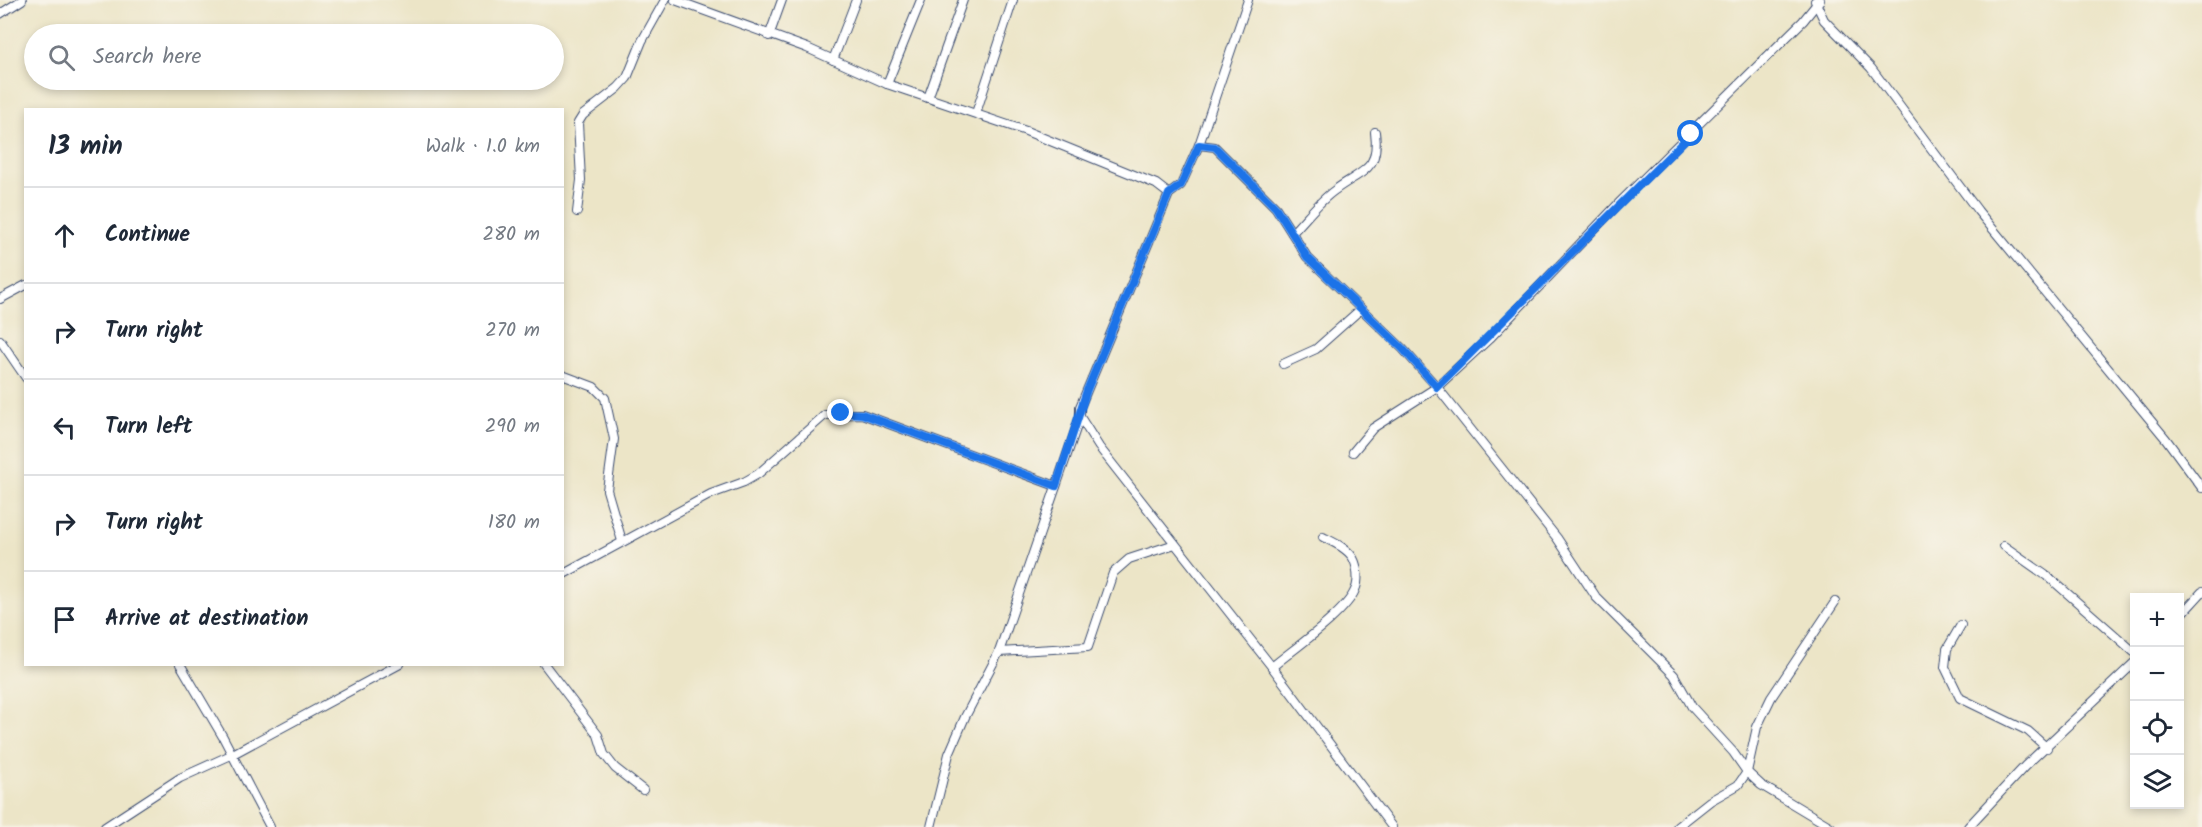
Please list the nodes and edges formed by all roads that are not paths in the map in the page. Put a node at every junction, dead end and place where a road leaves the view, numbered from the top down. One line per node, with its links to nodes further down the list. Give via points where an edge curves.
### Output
1 (22, 0): 11 (street)
2 (665, 0): 20 (street, via 627,78 578,123 581,180)
3 (675, 0): 12 (street)
4 (782, 0): 12 (street)
5 (856, 0): 13 (street)
6 (921, 0): 14 (street)
7 (963, 0): 15 (street)
8 (1012, 0): 16 (street)
9 (1248, 0): 18 (street)
10 (1817, 1): 29 (street, via 1803,21); 33 (street, via 1824,20 1871,68 1978,211)
11 (0, 14)
12 (769, 36): 13 (street)
13 (833, 60): 14 (street)
14 (887, 84): 15 (street)
15 (928, 98): 16 (street)
16 (976, 114): 19 (street, via 1026,130 1156,184)
17 (1375, 132): 21 (street, via 1377,154 1371,165 1334,190)
18 (1199, 145): 19 (street, via 1181,185); 21 (street, via 1215,147 1276,208)
19 (1169, 194): 30 (street, via 1087,390)
20 (577, 212)
21 (1292, 233): 24 (street, via 1307,257)
22 (24, 286): 23 (street)
23 (0, 299)
24 (1361, 309): 26 (street, via 1316,349); 29 (street)
25 (0, 340): 27 (street)
26 (1283, 364)
27 (24, 375)
28 (564, 376): 35 (street, via 594,387 605,398 614,439 607,489)
29 (1437, 387): 31 (street, via 1373,428); 52 (street, via 1557,538 1596,597 1674,675 1692,707)
30 (1080, 417): 32 (street); 36 (street)
31 (1353, 452)
32 (1056, 486): 35 (street, via 862,414 833,414 819,419 751,478 711,494); 44 (street)
33 (2202, 488)
34 (1323, 537): 48 (street, via 1340,545 1353,558 1358,574 1356,590 1346,604)
35 (622, 541): 38 (street)
36 (1175, 544): 44 (street, via 1129,559 1113,573 1088,647); 48 (street)
37 (2004, 546): 43 (street, via 2051,579)
38 (564, 574)
39 (2202, 592): 41 (street)
40 (1835, 602): 52 (street, via 1771,698 1757,726)
41 (2184, 612)
42 (1962, 625): 50 (street, via 1947,649 1946,668 1960,698 2028,731)
43 (2130, 648)
44 (999, 652): 56 (street, via 957,733)
45 (181, 666): 51 (street)
46 (396, 666): 51 (street)
47 (546, 666): 53 (street, via 598,735 604,754 615,768)
48 (1272, 667): 57 (street)
49 (2130, 667): 50 (street)
50 (2047, 748): 60 (street)
51 (231, 755): 54 (street, via 180,778); 55 (street)
52 (1747, 772): 58 (street, via 1738,785); 59 (street, via 1761,785)
53 (643, 790)
54 (105, 827)
55 (270, 827)
56 (931, 827)
57 (1392, 827)
58 (1677, 827)
59 (1831, 827)
60 (1968, 827)

